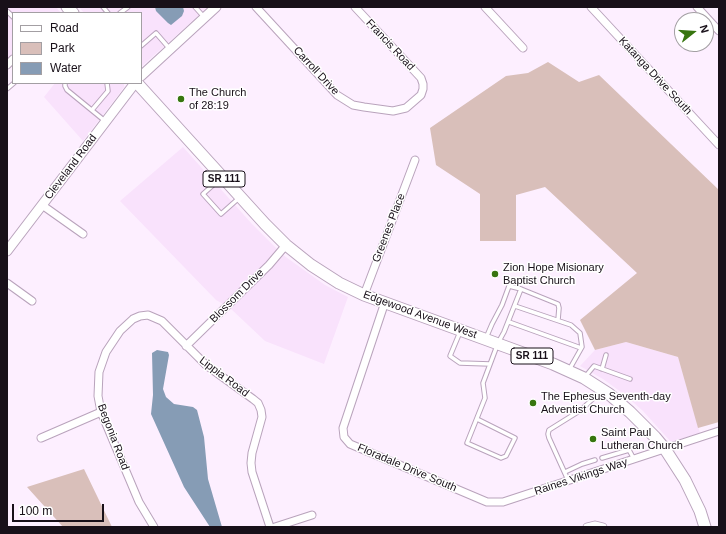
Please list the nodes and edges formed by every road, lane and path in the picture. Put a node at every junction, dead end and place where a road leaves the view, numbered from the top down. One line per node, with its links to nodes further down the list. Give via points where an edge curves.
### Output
1 (195, 7): 8 (lane)
2 (216, 7): 8 (street)
3 (256, 7): 18 (street, Carroll Drive, via 337,95 353,105 400,110 421,95)
4 (355, 7): 18 (street, Francis Road, via 417,73)
5 (485, 7): 11 (street)
6 (591, 7): 21 (street, Katanga Drive South)
7 (697, 7): 9 (street)
8 (204, 18): 12 (street)
9 (719, 31)
10 (142, 45): 12 (lane, via 156,34)
11 (523, 48)
12 (170, 49): 13 (street)
13 (142, 75)
14 (65, 84): 19 (lane, via 67,90)
15 (107, 84): 19 (lane, via 108,91)
16 (135, 84): 20 (street, Cleveland Road)
17 (137, 84): 23 (main road, Edgewood Avenue West / SR 111)
18 (423, 84)
19 (92, 110): 20 (lane)
20 (105, 120): 25 (street, Cleveland Road)
21 (719, 145)
22 (415, 160): 31 (street, Greenes Place)
23 (222, 177): 24 (main road, Edgewood Avenue West / SR 111); 24 (lane, via 203,194 221,214)
24 (240, 197): 27 (main road, Edgewood Avenue West / SR 111)
25 (42, 205): 26 (street); 28 (street, Cleveland Road)
26 (82, 234)
27 (286, 245): 31 (main road, Edgewood Avenue West / SR 111, via 311,266); 41 (street, Blossom Drive)
28 (7, 251)
29 (7, 283): 32 (street)
30 (521, 289): 34 (lane); 36 (lane, via 558,304); 39 (lane, via 509,286)
31 (364, 295): 33 (main road, Edgewood Avenue West / SR 111)
32 (32, 301)
33 (385, 302): 38 (main road, Edgewood Avenue West / SR 111); 60 (street, Floradale Drive South, via 343,428 347,441)
34 (515, 306): 36 (lane); 37 (lane)
35 (148, 315): 41 (street, Lippia Road, via 162,321); 50 (street, Begonia Road, via 140,316 129,323 120,331 106,352 99,372 98,396)
36 (558, 320): 42 (lane, via 571,325 580,333)
37 (509, 322): 40 (lane); 42 (lane)
38 (461, 330): 39 (main road, Edgewood Avenue West / SR 111); 44 (lane, via 450,356 460,363)
39 (486, 339): 40 (main road, Edgewood Avenue West / SR 111)
40 (498, 343): 44 (lane); 46 (main road, Edgewood Avenue West / SR 111)
41 (186, 346): 63 (street, Lippia Road, via 206,365 258,403 262,417 251,463)
42 (581, 348): 46 (lane)
43 (606, 355): 45 (lane)
44 (490, 364): 51 (lane, via 483,383 485,398)
45 (602, 369): 47 (lane, via 594,366); 48 (lane)
46 (568, 371): 47 (main road, Edgewood Avenue West / SR 111)
47 (584, 378): 49 (main road, Edgewood Avenue West / SR 111)
48 (630, 379)
49 (602, 390): 54 (main road, Edgewood Avenue West / SR 111, via 630,412); 58 (lane, via 581,410 549,430 549,438)
50 (101, 412): 53 (street); 62 (street, Begonia Road, via 139,502)
51 (476, 419): 51 (lane, via 467,443 501,458 506,456 515,438)
52 (719, 431): 54 (street, Raines Vikings Way)
53 (41, 438)
54 (664, 449): 57 (street, Raines Vikings Way); 67 (main road, Edgewood Avenue West / SR 111, via 685,480)
55 (602, 458): 57 (lane, via 629,450)
56 (595, 460): 58 (lane)
57 (634, 460): 59 (street, Raines Vikings Way)
58 (565, 472): 59 (lane)
59 (568, 481): 60 (street, Raines Vikings Way, via 503,502)
60 (487, 502)
61 (312, 515): 64 (street)
62 (154, 527)
63 (270, 527)
64 (275, 527)
65 (586, 527): 66 (street)
66 (603, 527)
67 (705, 527)

